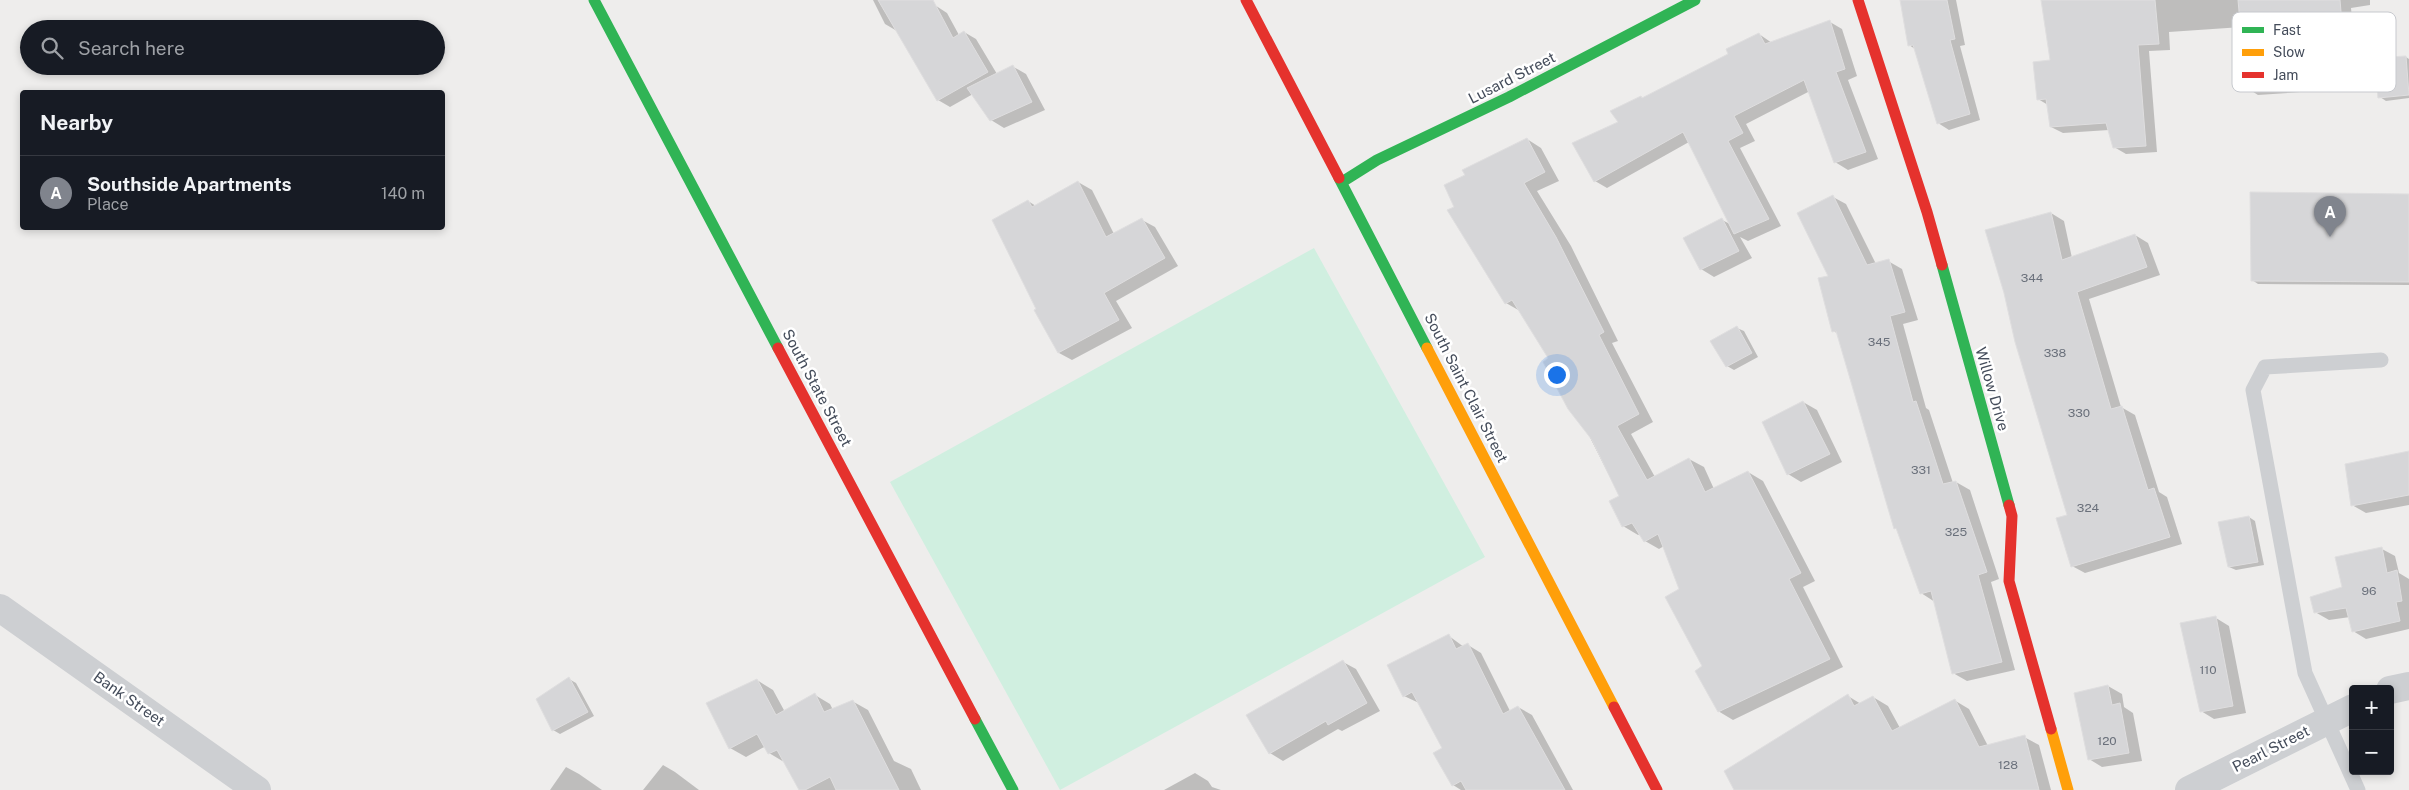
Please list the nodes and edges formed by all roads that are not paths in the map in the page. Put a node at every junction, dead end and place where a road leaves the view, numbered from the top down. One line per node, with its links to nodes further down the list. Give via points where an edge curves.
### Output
1 (594, 0): 13 (street, South State Street)
2 (1246, 0): 5 (street, South Saint Clair Street)
3 (1695, 0): 5 (street, Lusard Street, via 1509,97 1377,160)
4 (1858, 0): 15 (street, Willow Drive, via 1928,212 2012,516 2009,581)
5 (1342, 182): 14 (street, South Saint Clair Street)
6 (2381, 360): 11 (lane, via 2265,367 2253,390 2305,673)
7 (0, 608): 12 (street, Bank Street)
8 (2409, 686): 9 (street)
9 (2394, 689)
10 (2349, 710): 11 (street, Pearl Street)
11 (2327, 721): 16 (street, Pearl Street); 17 (lane)
12 (257, 790)
13 (1013, 790)
14 (1657, 790)
15 (2068, 790)
16 (2189, 790)
17 (2358, 790)

